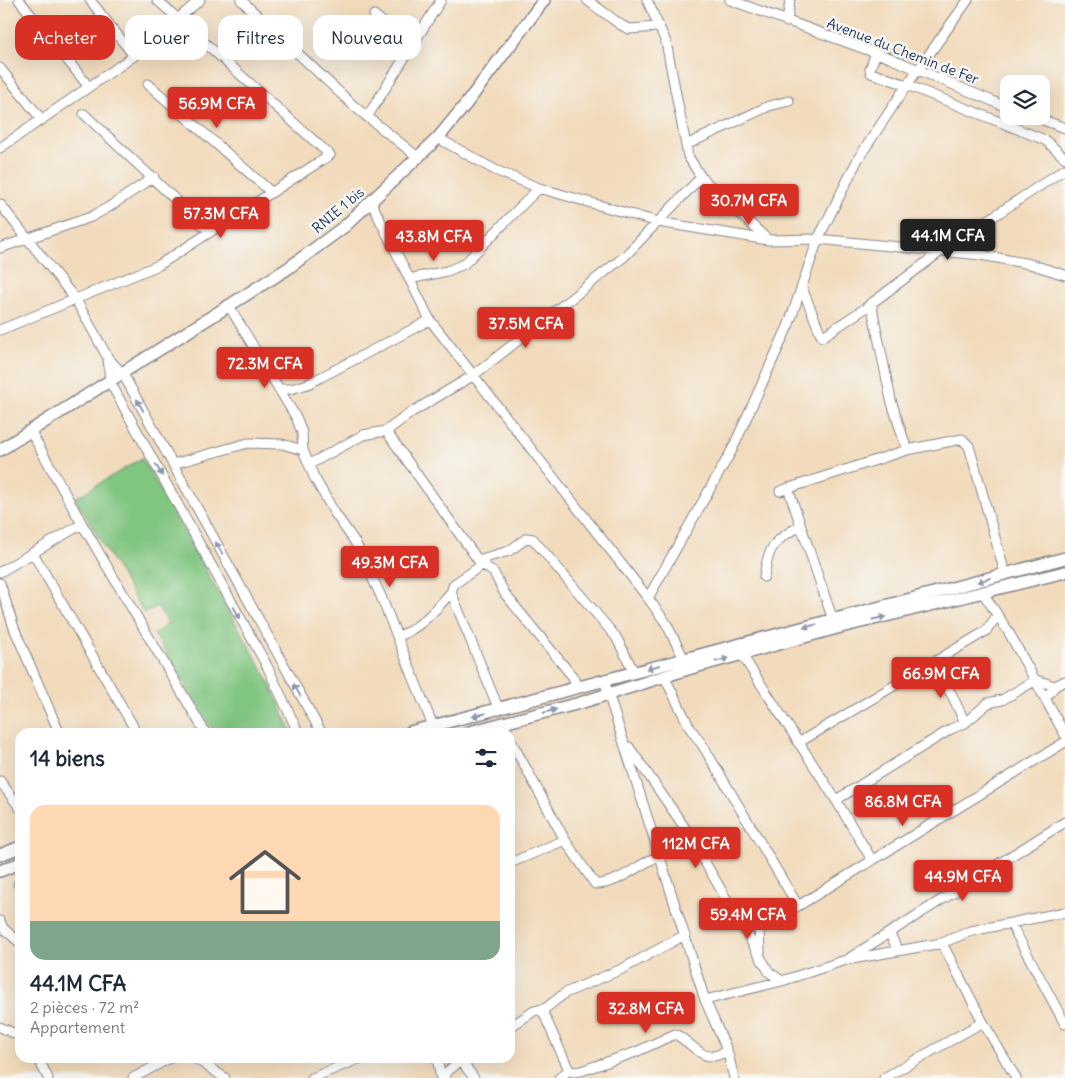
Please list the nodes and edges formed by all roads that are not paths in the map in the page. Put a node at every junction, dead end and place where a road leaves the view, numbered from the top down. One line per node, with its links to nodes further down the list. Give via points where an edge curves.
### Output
1 (19, 0): 27 (street)
2 (90, 0): 18 (street)
3 (157, 0): 13 (street)
4 (200, 0): 14 (street)
5 (241, 0): 31 (street)
6 (441, 0): 17 (street)
7 (544, 0): 35 (main road, RNIE 1 bis)
8 (587, 0): 16 (street, via 621,25 629,28)
9 (647, 0): 16 (street)
10 (730, 0): 15 (street, Avenue du Chemin de Fer)
11 (790, 0): 15 (street)
12 (968, 0): 24 (street)
13 (173, 15)
14 (182, 15)
15 (787, 22): 20 (street, Avenue du Chemin de Fer)
16 (658, 27): 36 (street, via 666,42)
17 (421, 29)
18 (125, 45)
19 (208, 47): 44 (street, via 330,155)
20 (876, 53): 24 (street, Avenue du Chemin de Fer); 26 (street, via 871,73)
21 (128, 60): 27 (street)
22 (401, 60): 31 (street)
23 (0, 68): 32 (street)
24 (918, 71): 26 (street); 29 (street, Avenue du Chemin de Fer)
25 (148, 84): 44 (street)
26 (907, 85): 39 (street, via 1045,140); 50 (street, via 858,159)
27 (89, 87): 32 (street)
28 (789, 101): 36 (street, via 769,106)
29 (1000, 104)
30 (84, 114): 41 (street)
31 (368, 117): 38 (street)
32 (42, 120): 37 (street)
33 (1050, 123): 34 (street)
34 (1065, 128)
35 (438, 138): 38 (main road, RNIE 1 bis); 43 (street, via 495,170)
36 (686, 145): 42 (street, via 688,156)
37 (0, 148)
38 (419, 158): 45 (main road, RNIE 1 bis)
39 (1065, 158)
40 (1065, 169): 53 (street)
41 (154, 177): 48 (street); 49 (street, via 108,208)
42 (701, 177): 47 (street); 51 (street)
43 (539, 188): 47 (street); 55 (street, via 464,264)
44 (271, 192): 48 (street)
45 (372, 202): 55 (street); 59 (main road, RNIE 1 bis, via 294,264)
46 (0, 204): 49 (street)
47 (658, 222): 51 (street); 64 (street, via 624,256)
48 (210, 232): 57 (street, via 159,265)
49 (28, 239): 52 (street); 57 (street)
50 (818, 239): 51 (street); 53 (street); 56 (street)
51 (768, 240)
52 (0, 248)
53 (940, 252): 54 (street, via 1030,264); 58 (street)
54 (1065, 275)
55 (409, 279): 60 (street)
56 (802, 288): 58 (street, via 822,337); 86 (street, via 732,450)
57 (76, 300): 61 (street); 62 (street)
58 (872, 303): 71 (street, via 892,400)
59 (229, 306): 63 (main road, RNIE 1 bis); 66 (street)
60 (430, 320): 64 (street); 66 (street, via 308,384)
61 (0, 330)
62 (108, 358): 63 (street); 65 (street)
63 (123, 374): 65 (main road, RNIE 1 bis); 72 (street, one-way to 63)
64 (474, 375): 67 (street); 86 (street)
65 (110, 382): 68 (main road, RNIE 1 bis); 96 (street, one-way to 96)
66 (280, 389): 70 (street, via 297,419)
67 (386, 431): 73 (street, via 364,435); 78 (street)
68 (32, 432): 69 (main road, RNIE 1 bis); 74 (street)
69 (0, 450)
70 (303, 450): 72 (street, via 282,444 248,443); 73 (street)
71 (907, 450): 75 (street, via 784,490); 81 (street, via 962,439 969,446)
72 (173, 464): 93 (street, one-way to 72)
73 (310, 464): 91 (street, via 320,489 355,542)
74 (82, 524): 76 (street); 111 (street)
75 (799, 527): 82 (street, via 770,547); 88 (street)
76 (33, 553): 79 (street); 110 (street)
77 (1065, 558): 81 (main road)
78 (480, 563): 84 (street, via 454,584); 97 (street, via 509,551 527,538 533,540 616,637); 103 (street, via 494,573 505,594 573,677)
79 (0, 572)
80 (1065, 572): 85 (main road)
81 (1005, 573): 88 (main road, one-way to 88)
82 (764, 577)
83 (0, 583): 109 (street, via 14,628)
84 (451, 592): 91 (street, via 420,622); 106 (street)
85 (983, 594): 87 (street); 92 (main road, one-way to 85, via 837,628)
86 (648, 598): 94 (street, via 666,623)
87 (998, 616): 89 (street); 90 (street)
88 (833, 620): 94 (main road, one-way to 94)
89 (990, 627): 90 (street); 95 (street)
90 (1008, 631): 100 (street)
91 (398, 636): 108 (street)
92 (742, 655): 98 (main road, one-way to 92); 119 (street)
93 (280, 658): 96 (street); 113 (street, one-way to 93)
94 (684, 658): 97 (main road, one-way to 97)
95 (932, 665): 107 (street, via 952,694); 119 (street)
96 (267, 666): 112 (street)
97 (634, 672): 99 (main road)
98 (664, 676): 104 (main road); 133 (street, via 690,728)
99 (604, 680): 103 (main road); 104 (street)
100 (1036, 680): 102 (street); 105 (street); 107 (street, via 1002,700 988,703)
101 (1065, 681): 102 (street)
102 (1055, 686): 105 (street)
103 (577, 688): 106 (main road)
104 (609, 694): 115 (main road, one-way to 104); 117 (street)
105 (1045, 699): 116 (street)
106 (499, 710): 108 (main road, one-way to 108)
107 (965, 723): 122 (street)
108 (434, 726): 114 (main road)
109 (57, 728)
110 (133, 728)
111 (203, 728)
112 (296, 728)
113 (319, 728)
114 (426, 728)
115 (505, 728)
116 (1065, 735)
117 (623, 739): 128 (street); 138 (street, via 685,828)
118 (1065, 742): 129 (street)
119 (798, 743): 122 (street)
120 (515, 748): 125 (street)
121 (0, 781): 123 (street)
122 (836, 800): 129 (street)
123 (15, 801)
124 (1065, 822): 140 (street)
125 (565, 840): 128 (street, via 598,885 615,881); 130 (street)
126 (15, 849): 127 (main road)
127 (0, 855)
128 (660, 856): 139 (street)
129 (872, 860): 133 (street)
130 (515, 861)
131 (15, 865): 132 (main road)
132 (0, 871)
133 (798, 906): 137 (street)
134 (1065, 912): 135 (street)
135 (1011, 924): 142 (street, via 971,931); 153 (street)
136 (1, 926): 141 (street)
137 (759, 927): 138 (street); 144 (street)
138 (746, 928): 144 (street)
139 (685, 934): 149 (street); 150 (street, via 622,969 566,993)
140 (890, 934): 143 (street); 145 (street)
141 (15, 939)
142 (942, 943): 143 (street); 151 (street)
143 (898, 951): 145 (street)
144 (760, 953): 146 (street)
145 (846, 960): 147 (street)
146 (769, 972): 147 (street); 148 (street)
147 (782, 981): 148 (street)
148 (762, 986): 149 (street)
149 (704, 1000): 156 (street)
150 (542, 1010): 152 (street, via 534,1011); 164 (street)
151 (983, 1022): 173 (street); 174 (street)
152 (515, 1024)
153 (1065, 1024)
154 (0, 1027): 155 (street)
155 (15, 1034)
156 (727, 1050): 164 (street, via 718,1057 708,1058 675,1034 636,1052 580,1071); 172 (street)
157 (40, 1063): 166 (street)
158 (161, 1063): 167 (street)
159 (202, 1063): 168 (street)
160 (349, 1063): 169 (street)
161 (440, 1063): 165 (street)
162 (457, 1063): 165 (street)
163 (464, 1063): 170 (street)
164 (569, 1070): 171 (street)
165 (446, 1076)
166 (48, 1078)
167 (133, 1078)
168 (225, 1078)
169 (312, 1078)
170 (474, 1078)
171 (559, 1078)
172 (734, 1078)
173 (884, 1078)
174 (1016, 1078)

